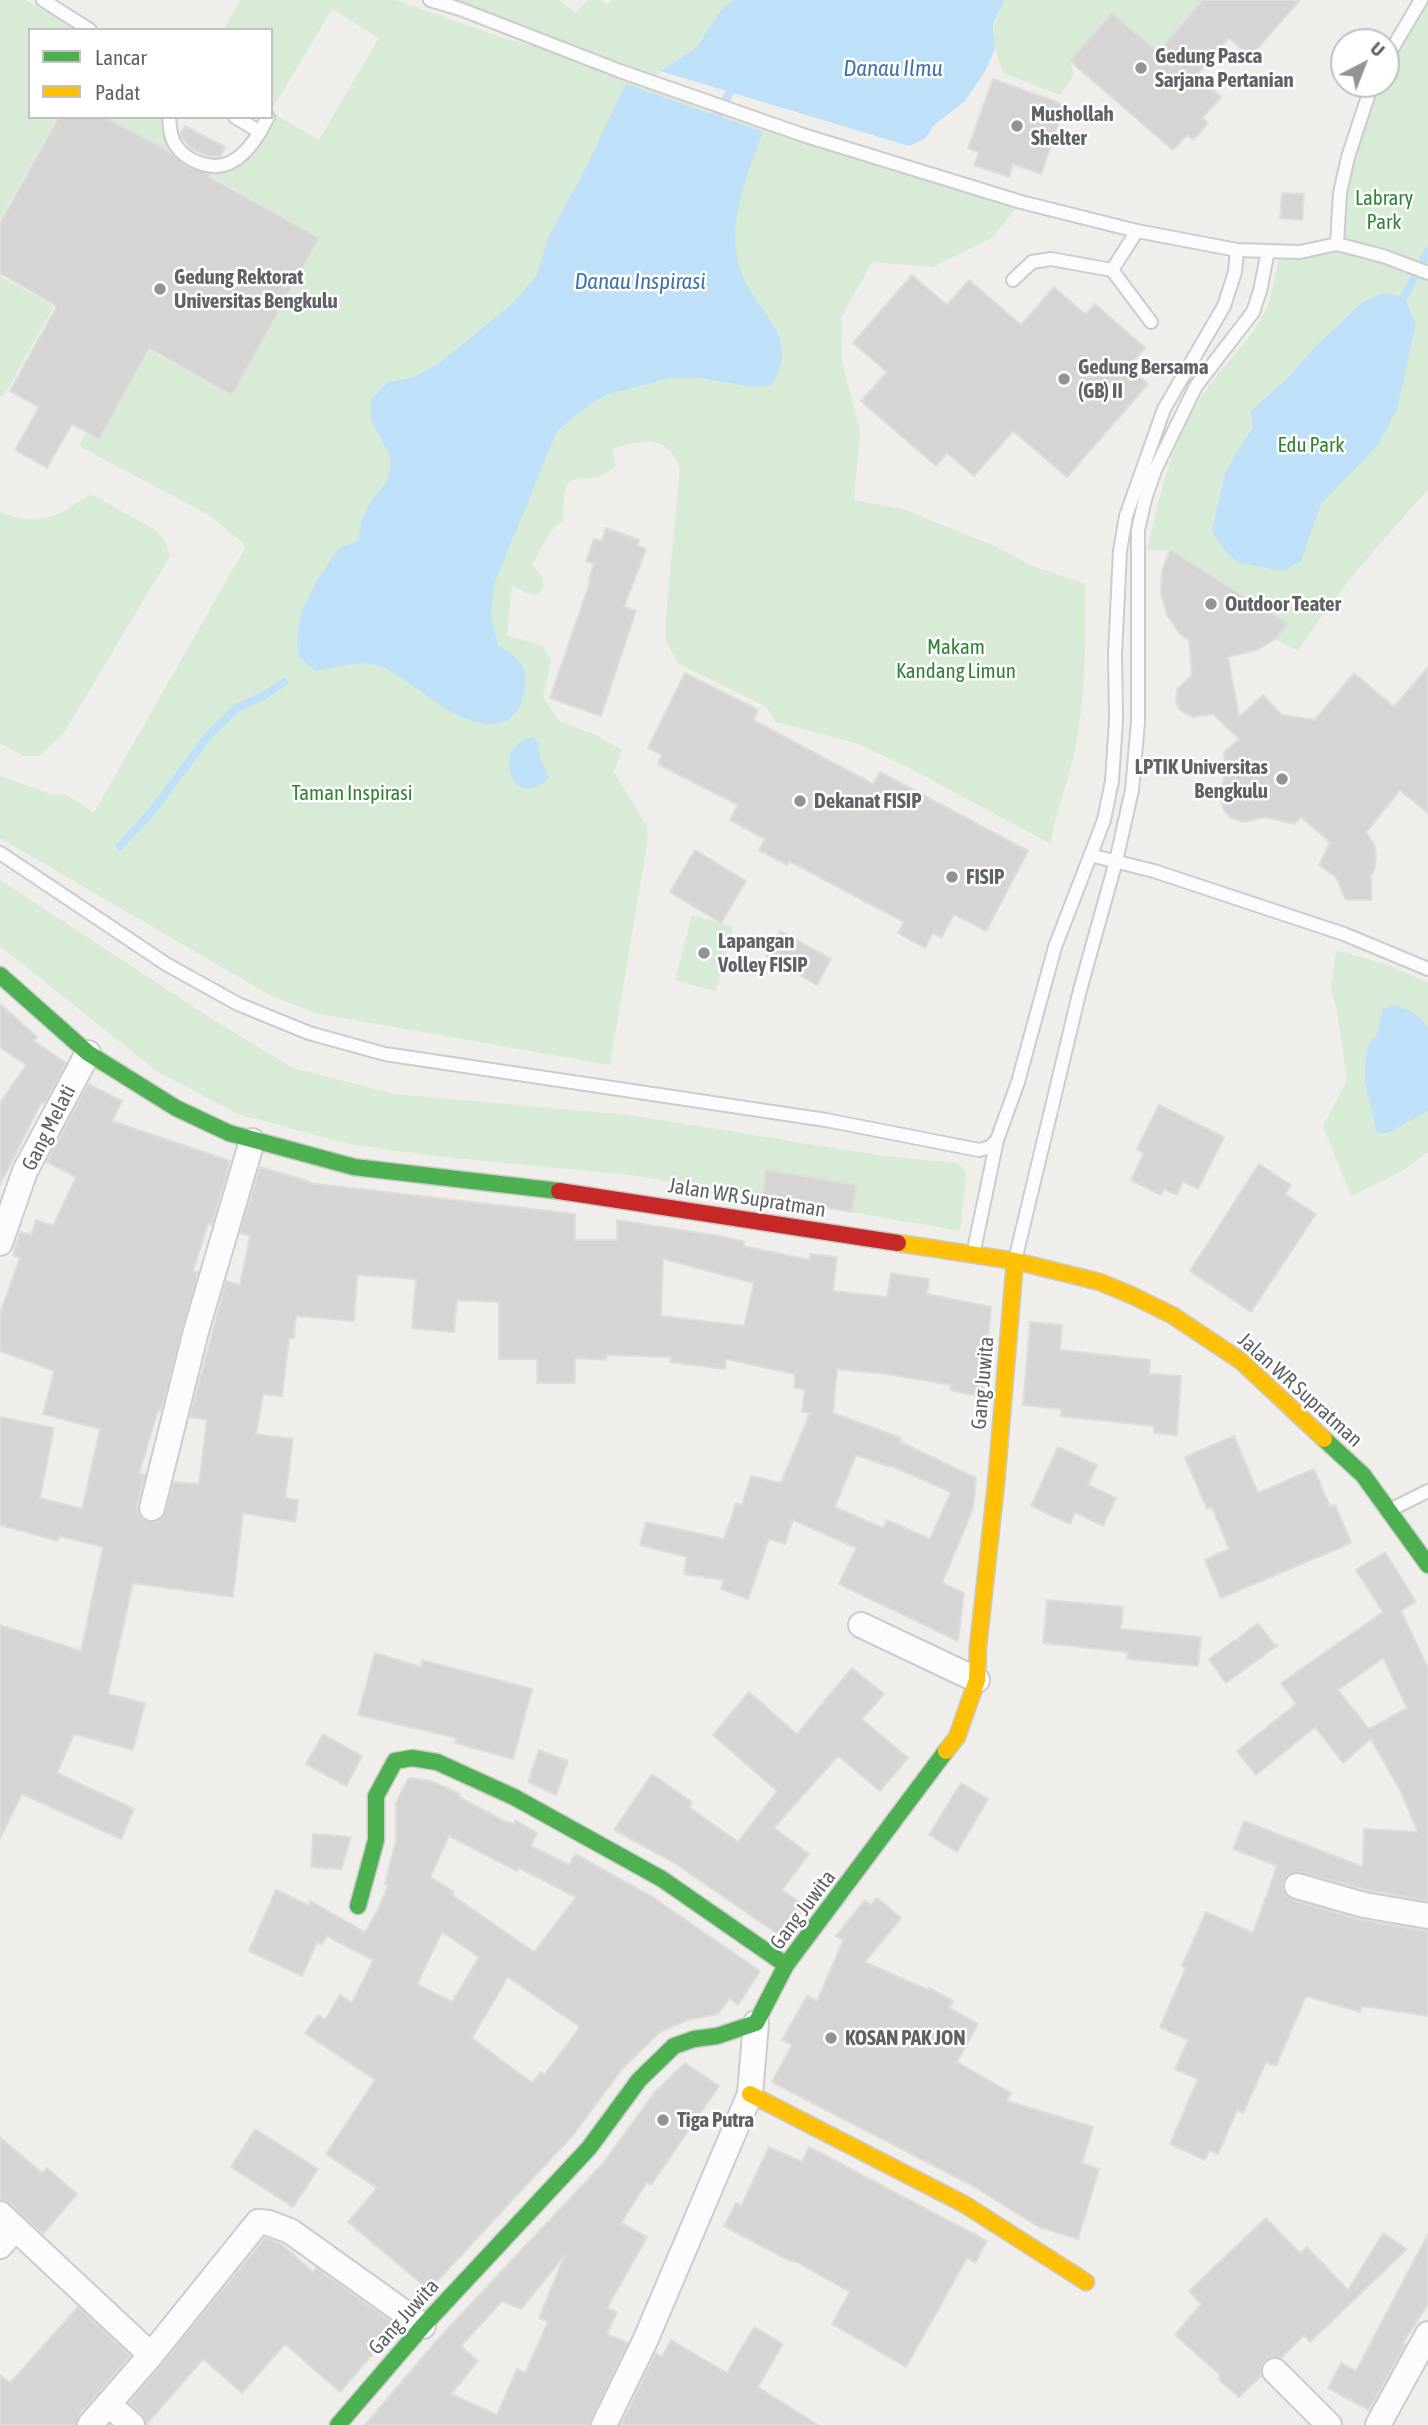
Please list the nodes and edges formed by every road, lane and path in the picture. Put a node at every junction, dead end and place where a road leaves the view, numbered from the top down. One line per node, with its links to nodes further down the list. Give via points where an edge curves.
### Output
1 (43, 0): 4 (lane)
2 (430, 0): 11 (lane, via 803,135 1021,202)
3 (1421, 0): 5 (lane)
4 (87, 28)
5 (1400, 35)
6 (1367, 98): 12 (lane, via 1340,193)
7 (169, 119): 10 (lane, via 175,144 186,156 217,166 242,156)
8 (238, 119): 10 (lane)
9 (267, 119): 10 (lane)
10 (260, 132)
11 (1137, 231): 13 (lane); 15 (lane)
12 (1337, 244): 14 (lane, via 1300,252); 16 (lane)
13 (1237, 250): 14 (lane); 20 (lane, via 1224,306 1164,409 1126,516 1115,654 1112,781)
14 (1268, 251): 21 (lane, via 1253,312 1196,386 1144,499 1138,530 1138,722 1132,790)
15 (1112, 270): 17 (lane, via 1051,259 1032,262); 18 (lane)
16 (1428, 273)
17 (1013, 280)
18 (1151, 322)
19 (0, 853): 25 (lane, via 166,964 238,1004 309,1034 385,1054 826,1120 979,1150)
20 (1090, 855): 21 (lane); 25 (lane, via 1055,947)
21 (1116, 862): 22 (lane, via 1344,934); 29 (lane)
22 (1428, 969)
23 (0, 975): 24 (main road, Jalan WR Supratman)
24 (88, 1053): 26 (main road, Jalan WR Supratman, via 176,1108); 27 (street, Gang Melati, via 25,1171)
25 (997, 1140): 28 (lane)
26 (252, 1141): 28 (main road, Jalan WR Supratman, via 354,1167 597,1195); 31 (street, via 196,1331)
27 (0, 1243)
28 (973, 1255): 29 (main road, Jalan WR Supratman)
29 (1015, 1261): 32 (main road, Jalan WR Supratman, via 1100,1282 1172,1315 1218,1345 1363,1475); 35 (main road, Gang Juwita)
30 (1428, 1491): 32 (lane)
31 (152, 1508)
32 (1389, 1511): 33 (main road, Jalan WR Supratman)
33 (1428, 1565)
34 (861, 1625): 35 (street)
35 (977, 1680): 39 (main road, Gang Juwita, via 957,1737)
36 (1297, 1886): 38 (street, via 1364,1905)
37 (358, 1906): 39 (main road, via 376,1840 376,1796 396,1760 412,1758 437,1762 514,1797 662,1879)
38 (1428, 1916)
39 (786, 1965): 40 (main road, Gang Juwita)
40 (756, 2023): 41 (street); 44 (main road, Gang Juwita, via 674,2046 639,2080 589,2148)
41 (750, 2094): 43 (main road, via 964,2204); 52 (street, via 645,2341)
42 (5, 2229): 46 (street)
43 (1086, 2282)
44 (423, 2326): 46 (street, via 290,2231 263,2221); 51 (main road, Gang Juwita)
45 (1428, 2334): 54 (street)
46 (151, 2356): 48 (street)
47 (1275, 2371): 53 (street)
48 (108, 2404): 49 (street); 50 (street)
49 (90, 2425)
50 (132, 2425)
51 (338, 2425)
52 (604, 2425)
53 (1329, 2425)
54 (1378, 2425)

